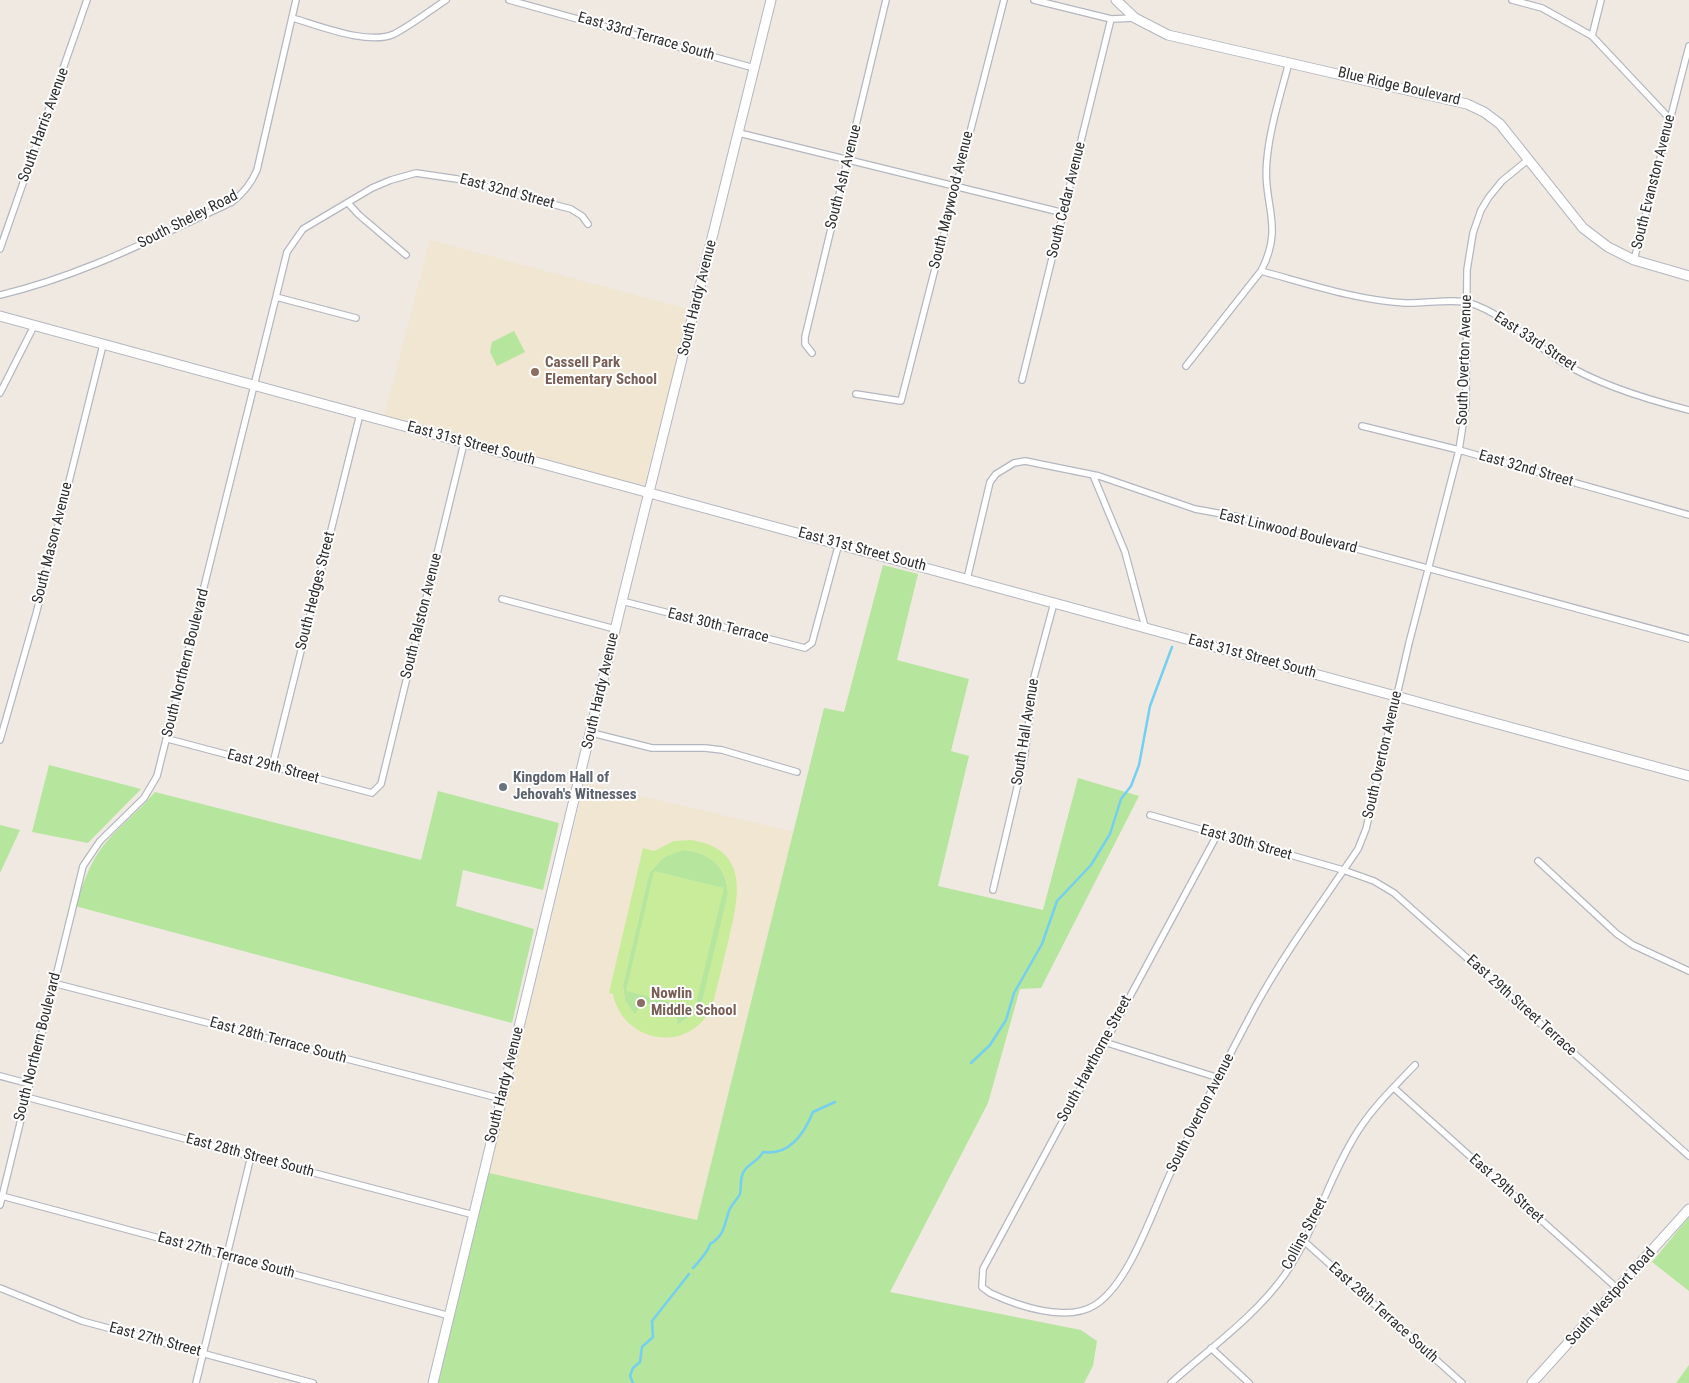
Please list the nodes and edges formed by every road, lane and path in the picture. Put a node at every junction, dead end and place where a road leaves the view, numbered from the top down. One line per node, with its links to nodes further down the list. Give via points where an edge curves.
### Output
1 (87, 0): 28 (street, South Harris Avenue)
2 (296, 0): 12 (street, South Sheley Road)
3 (446, 0): 12 (street, via 394,34 379,38)
4 (509, 0): 18 (street, East 33rd Terrace South)
5 (771, 0): 18 (street, South Hardy Avenue)
6 (886, 0): 22 (street, South Ash Avenue)
7 (1004, 0): 24 (street, South Maywood Avenue)
8 (1034, 0): 14 (street)
9 (1116, 0): 13 (street, Blue Ridge Boulevard)
10 (1512, 0): 15 (street, via 1542,8)
11 (1601, 0): 15 (street)
12 (292, 18): 33 (street, South Sheley Road, via 257,170 241,195 86,270)
13 (1135, 18): 14 (street); 17 (street, Blue Ridge Boulevard, via 1168,34)
14 (1111, 19): 26 (street, South Cedar Avenue)
15 (1592, 36): 19 (street)
16 (1689, 46): 19 (street, South Evanston Avenue)
17 (1289, 62): 21 (street, Blue Ridge Boulevard, via 1467,104 1500,124); 31 (street, via 1269,142 1267,184 1274,227 1273,245)
18 (754, 68): 20 (street, South Hardy Avenue)
19 (1670, 119): 30 (street, South Evanston Avenue)
20 (739, 132): 22 (street); 52 (street, South Hardy Avenue)
21 (1529, 159): 30 (street, Blue Ridge Boulevard, via 1583,228 1608,247); 35 (street, South Overton Avenue, via 1502,181 1481,210 1468,256)
22 (848, 160): 24 (street); 40 (street, South Ash Avenue, via 805,337 805,344)
23 (421, 173): 25 (street, South Northern Boulevard, via 391,180); 27 (street, East 32nd Street, via 457,179 571,209)
24 (955, 187): 26 (street); 45 (street, South Maywood Avenue, via 901,401)
25 (348, 202): 29 (street); 34 (street, South Northern Boulevard, via 303,229 293,241 287,252)
26 (1064, 213): 42 (street, South Cedar Avenue)
27 (588, 224)
28 (0, 248)
29 (406, 255)
30 (1634, 260): 32 (street, Blue Ridge Boulevard)
31 (1261, 272): 35 (street, East 33rd Street, via 1371,299 1406,303); 41 (street)
32 (1689, 276)
33 (0, 295)
34 (276, 297): 37 (street); 43 (street, South Northern Boulevard)
35 (1468, 302): 46 (street, East 33rd Street, via 1491,313 1561,362 1638,394); 50 (street, South Overton Avenue, via 1466,405)
36 (0, 316): 38 (street, East 31st Street South)
37 (356, 318)
38 (34, 326): 39 (street, East 31st Street South); 44 (street)
39 (103, 345): 43 (street, East 31st Street South); 66 (street, South Mason Avenue, via 36,614)
40 (812, 353)
41 (1186, 366)
42 (1022, 380)
43 (254, 385): 47 (street, East 31st Street South); 65 (street, South Northern Boulevard)
44 (0, 393)
45 (856, 394)
46 (1689, 410)
47 (360, 414): 49 (street, East 31st Street South); 67 (street, South Hedges Street)
48 (1362, 426): 50 (street, East 32nd Street)
49 (464, 443): 52 (street, East 31st Street South); 70 (street, South Ralston Avenue)
50 (1459, 450): 53 (street, East 32nd Street); 55 (street, South Overton Avenue)
51 (1093, 475): 55 (street, East Linwood Boulevard, via 1195,509); 56 (street, East Linwood Boulevard, via 1025,461 1009,465 996,474 986,492); 60 (street, via 1125,552)
52 (650, 493): 54 (street, East 31st Street South); 58 (street, South Hardy Avenue)
53 (1689, 515)
54 (839, 544): 56 (street, East 31st Street South); 58 (street, East 30th Terrace, via 812,643 805,648)
55 (1429, 569): 62 (street, East Linwood Boulevard); 63 (street, South Overton Avenue)
56 (966, 579): 59 (street, East 31st Street South)
57 (502, 599): 61 (street)
58 (622, 601): 61 (street, South Hardy Avenue)
59 (1054, 602): 60 (street, East 31st Street South); 75 (street, South Hall Avenue, via 1034,676 1025,754)
60 (1145, 628): 63 (street, East 31st Street South)
61 (615, 629): 64 (street, South Hardy Avenue)
62 (1689, 639)
63 (1397, 696): 69 (street, East 31st Street South); 74 (street, South Overton Avenue, via 1366,829 1358,849)
64 (592, 732): 68 (street, via 652,748 722,750); 85 (street, South Hardy Avenue)
65 (168, 739): 67 (street, East 29th Street); 77 (street, South Northern Boulevard, via 157,776 144,798 100,841 84,866)
66 (0, 740)
67 (272, 767): 70 (street, East 29th Street, via 372,793)
68 (797, 772)
69 (1689, 776)
70 (377, 789)
71 (1150, 814): 72 (street, East 30th Street)
72 (1217, 835): 74 (street, East 30th Street); 78 (street, South Hawthorne Street)
73 (1538, 862): 76 (street, via 1617,934)
74 (1343, 870): 81 (street, South Overton Avenue, via 1278,966); 87 (street, East 29th Street Terrace, via 1374,881 1394,893)
75 (993, 890)
76 (1689, 971)
77 (54, 983): 82 (street, South Northern Boulevard); 85 (street, East 28th Terrace South)
78 (1104, 1042): 81 (street); 96 (street, South Hawthorne Street, via 983,1269 982,1285 1000,1298 1052,1313 1075,1313)
79 (1415, 1065): 83 (street, Collins Street)
80 (0, 1076): 82 (street)
81 (1219, 1078): 96 (street, South Overton Avenue, via 1133,1256 1104,1297)
82 (30, 1084): 84 (street, South Northern Boulevard)
83 (1394, 1088): 92 (street, Collins Street, via 1357,1132); 95 (street, East 29th Street)
84 (26, 1097): 86 (street, East 28th Street South); 88 (street, South Northern Boulevard)
85 (502, 1099): 91 (street, South Hardy Avenue)
86 (251, 1156): 91 (street, East 28th Street South); 93 (street)
87 (1689, 1156)
88 (2, 1196): 89 (street, South Northern Boulevard); 93 (street, East 27th Terrace South)
89 (0, 1205)
90 (1689, 1209): 95 (street, South Westport Road)
91 (474, 1215): 97 (street, South Hardy Avenue)
92 (1304, 1242): 98 (street, Collins Street, via 1264,1301); 105 (street, East 28th Terrace South)
93 (226, 1256): 97 (street, East 27th Terrace South); 99 (street)
94 (0, 1288): 99 (street, East 27th Street, via 82,1321)
95 (1618, 1290): 106 (street, South Westport Road)
96 (1093, 1306)
97 (450, 1316): 102 (street, South Hardy Avenue)
98 (1211, 1348): 103 (street, Collins Street); 104 (street)
99 (203, 1353): 100 (street); 101 (street, East 27th Street)
100 (196, 1383)
101 (313, 1383)
102 (433, 1383)
103 (1171, 1383)
104 (1249, 1383)
105 (1462, 1383)
106 (1532, 1383)

